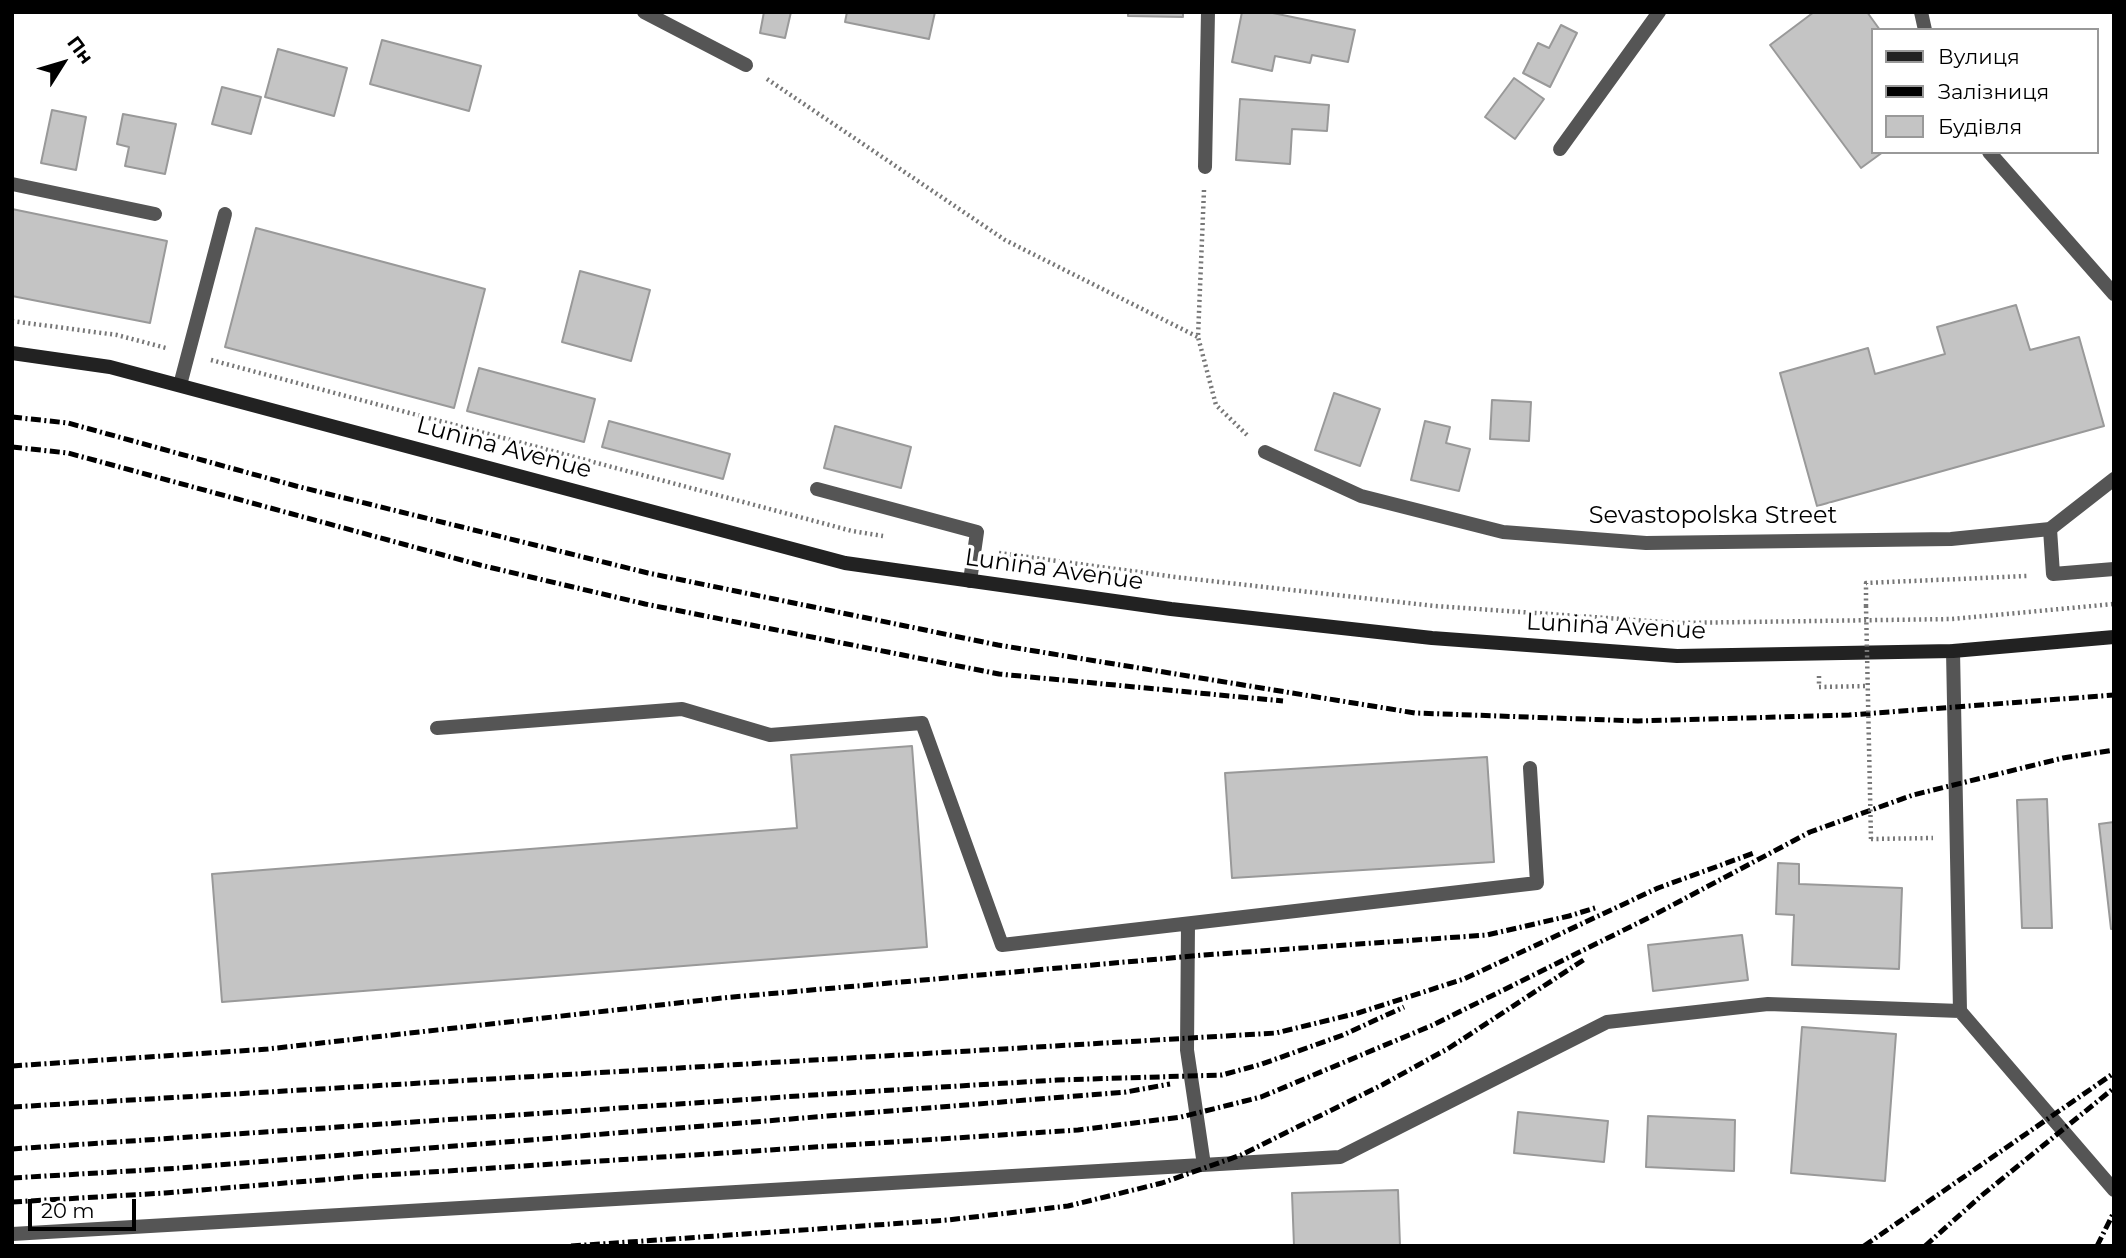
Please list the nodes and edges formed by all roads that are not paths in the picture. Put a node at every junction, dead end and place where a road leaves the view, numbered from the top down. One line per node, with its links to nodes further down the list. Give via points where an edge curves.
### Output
1 (644, 12): 4 (street)
2 (1208, 12): 7 (street)
3 (1659, 12): 5 (street)
4 (746, 65)
5 (1560, 149)
6 (1991, 154): 11 (street)
7 (1205, 167)
8 (12, 184): 9 (street)
9 (155, 214)
10 (225, 214): 13 (street)
11 (2114, 294)
12 (12, 354): 13 (street, Lunina Avenue, via 110,367)
13 (180, 385): 19 (street, Lunina Avenue, via 845,563)
14 (1265, 452): 17 (street, Sevastopolska Street, via 1361,496 1503,532 1646,543 1951,539)
15 (2114, 479): 17 (street)
16 (817, 489): 19 (street, via 977,532)
17 (2050, 530): 18 (street, via 2053,574)
18 (2114, 569)
19 (970, 581): 21 (street, Lunina Avenue, via 1171,610 1432,638 1677,656)
20 (2114, 637): 21 (street, Lunina Avenue)
21 (1953, 651): 25 (street)
22 (438, 728): 24 (street, via 682,709 770,735 922,723 1002,945)
23 (1530, 768): 24 (street, via 1537,883)
24 (1188, 924): 26 (street, via 1187,1051)
25 (1960, 1011): 26 (street, via 1768,1004 1607,1021 1340,1157); 27 (street)
26 (1205, 1165): 28 (street)
27 (2114, 1190)
28 (12, 1234)

